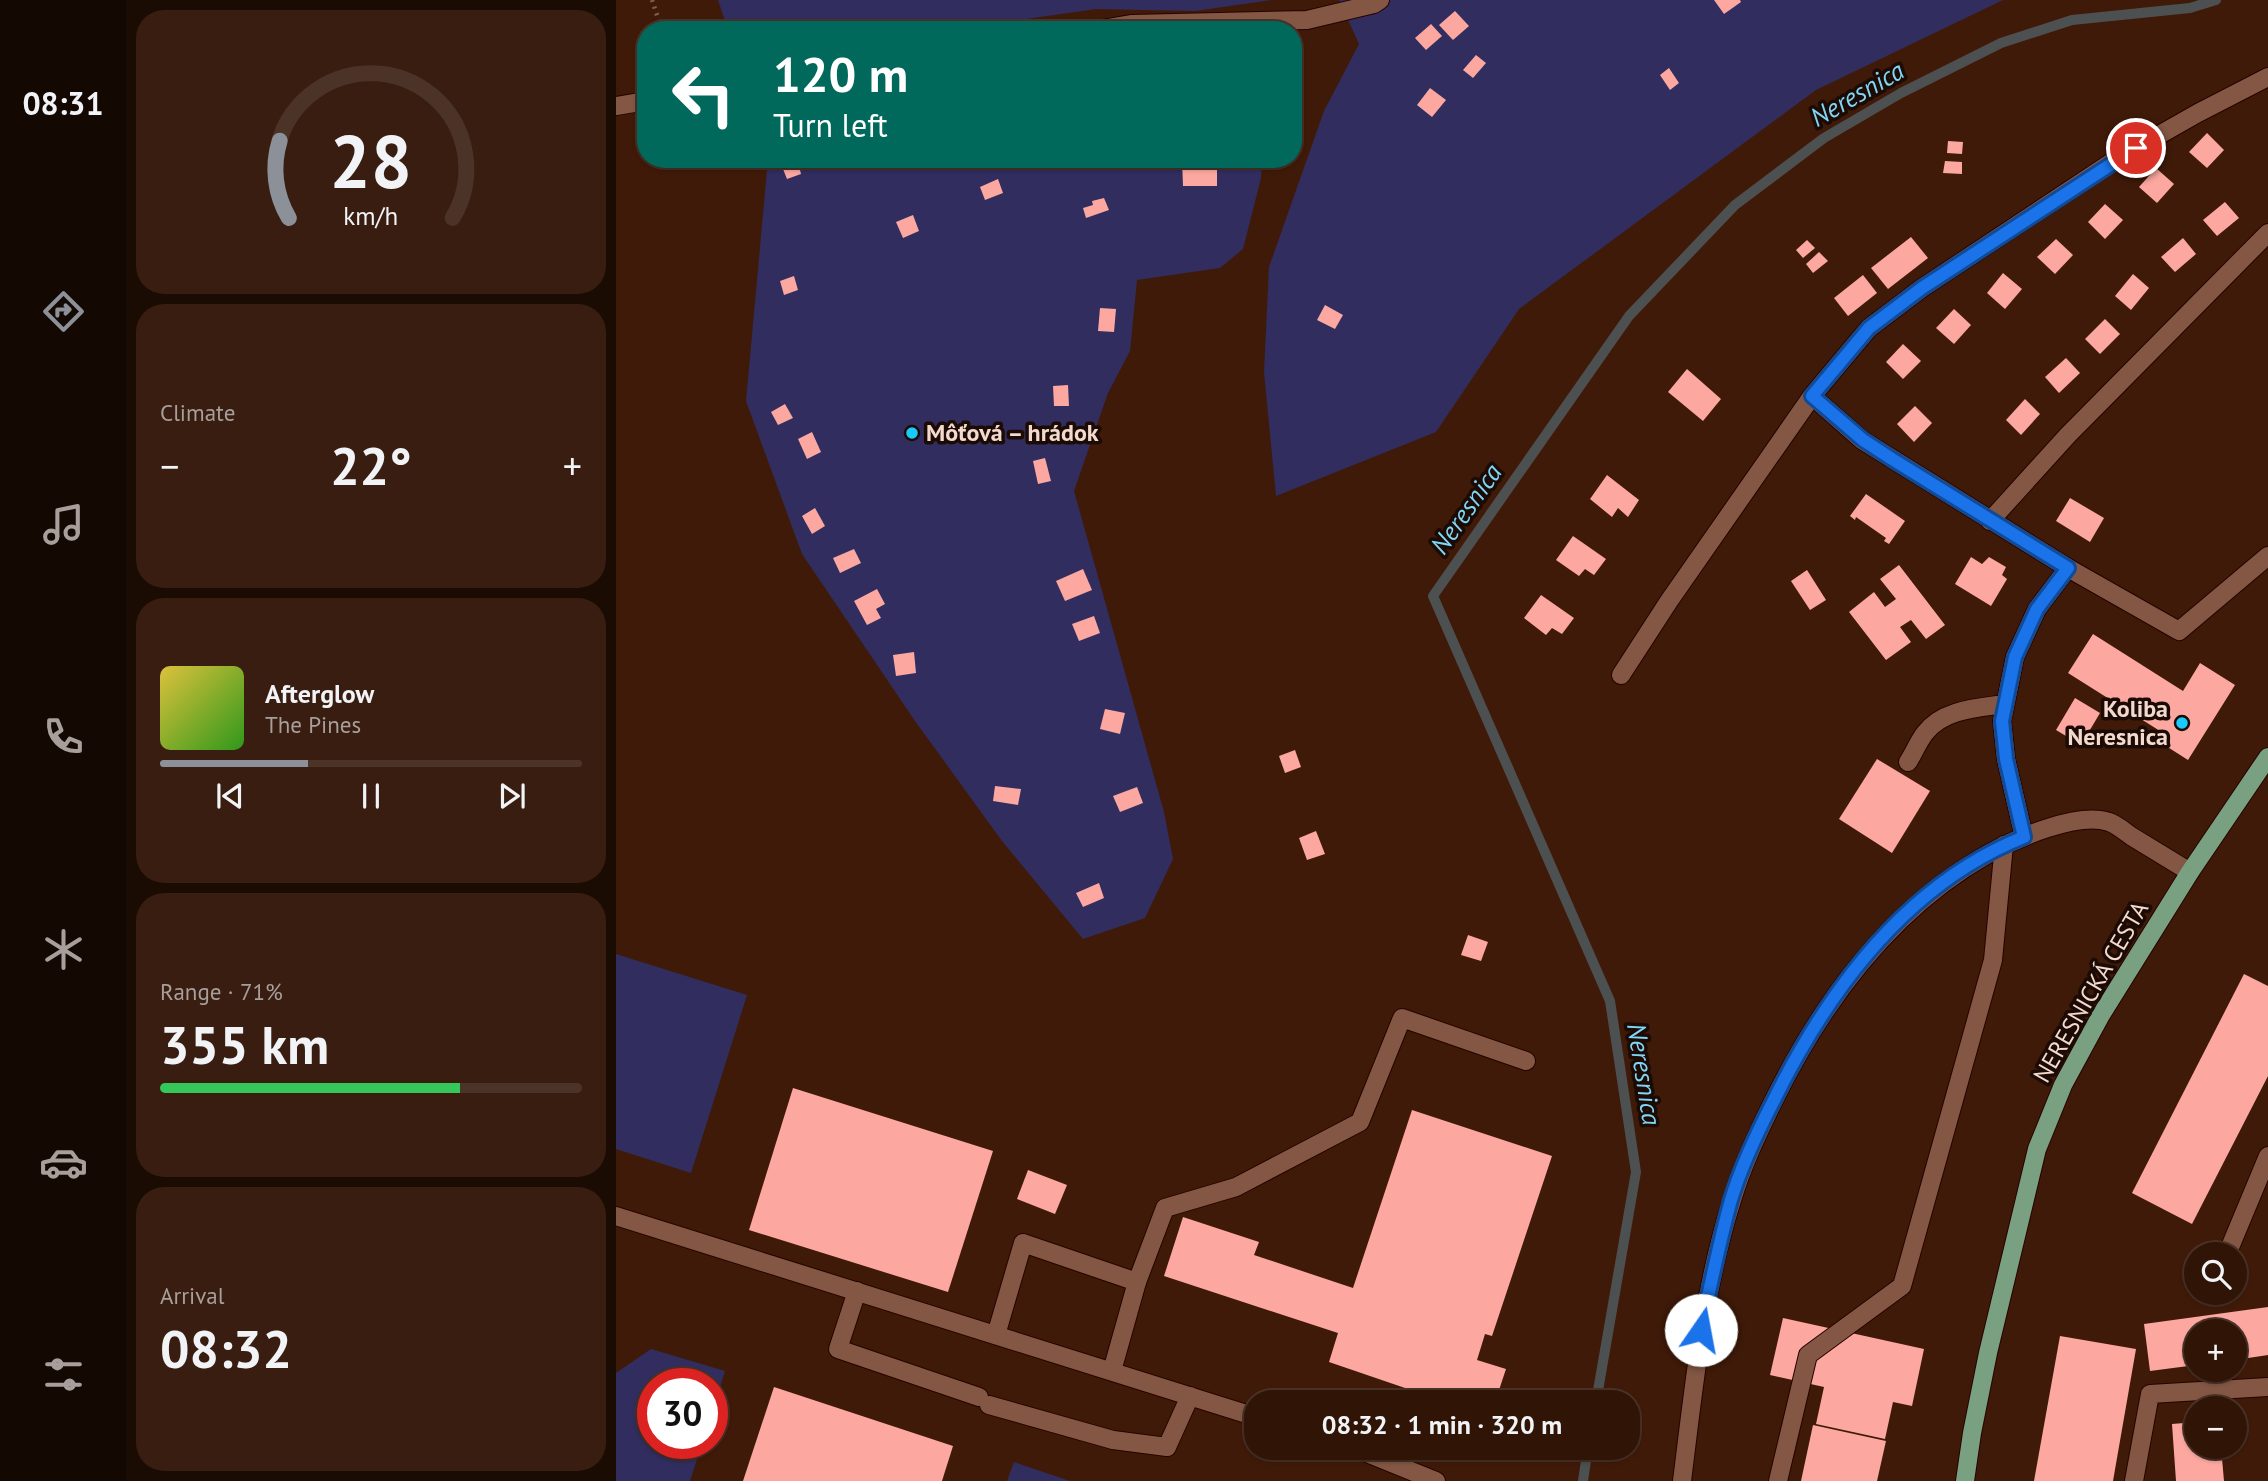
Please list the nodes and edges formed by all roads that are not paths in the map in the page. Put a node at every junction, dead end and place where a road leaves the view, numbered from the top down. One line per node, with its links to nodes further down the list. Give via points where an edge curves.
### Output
1 (1381, 0): 2 (street, via 1307,20)
2 (1263, 21)
3 (2268, 77): 7 (street, via 2115,160 1922,288 1869,328)
4 (637, 102): 5 (street)
5 (616, 106)
6 (2268, 233): 8 (street, via 2068,435)
7 (1812, 396): 8 (street, via 1863,440); 11 (street)
8 (1990, 521): 10 (street)
9 (2268, 556): 10 (street, via 2179,631)
10 (2068, 568): 12 (street, via 2037,609 2015,657)
11 (1621, 675)
12 (2005, 704): 14 (street, via 1961,710 1936,723); 15 (street, via 2006,759)
13 (2268, 757): 17 (main road, NERESNICKÁ CESTA)
14 (1908, 762)
15 (2024, 837): 16 (street); 17 (street, via 2079,821 2108,821)
16 (2004, 845): 31 (street, via 1918,902 1874,945 1795,1058 1732,1199 1701,1330); 32 (street, via 1993,960 1902,1286 1808,1355)
17 (2190, 872): 33 (main road, NERESNICKÁ CESTA, via 2101,1015 2063,1085 2037,1149 1988,1353)
18 (1527, 1061): 22 (street, via 1402,1018 1360,1122 1236,1187 1165,1208)
19 (2268, 1156): 21 (street)
20 (616, 1216): 23 (street)
21 (2232, 1242)
22 (1137, 1282): 24 (street, via 1023,1243); 25 (street)
23 (857, 1291): 24 (street); 27 (street, via 838,1349 984,1401 1113,1440 1167,1447)
24 (996, 1335): 25 (street)
25 (1112, 1371): 27 (street)
26 (2268, 1387): 34 (street, via 2150,1394)
27 (1190, 1396): 28 (street)
28 (1244, 1413)
29 (1384, 1460): 30 (street)
30 (1436, 1481)
31 (1682, 1481)
32 (1778, 1481)
33 (1965, 1481)
34 (2134, 1481)

